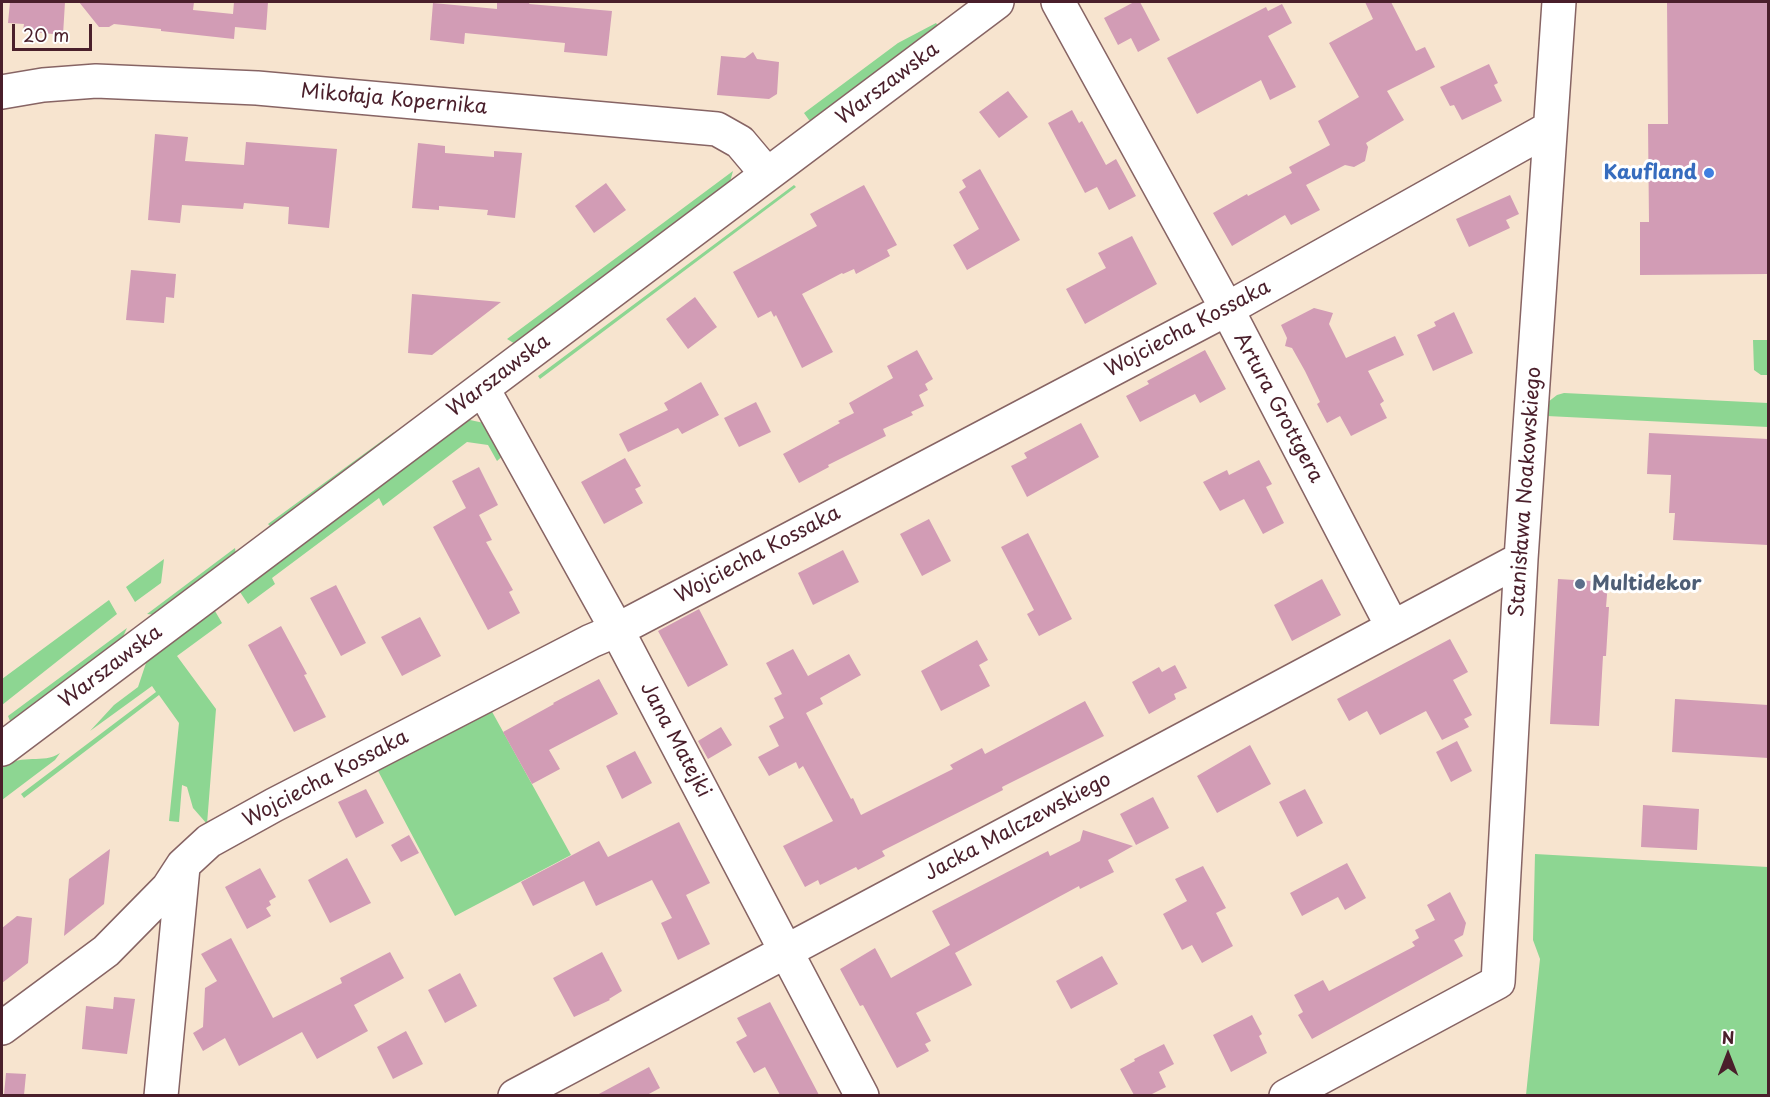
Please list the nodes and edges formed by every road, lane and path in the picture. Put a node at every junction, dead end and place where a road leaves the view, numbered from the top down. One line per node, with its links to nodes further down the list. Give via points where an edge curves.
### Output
1 (997, 2): 6 (street, Warszawska)
2 (1058, 2): 7 (street, Artura Grottgera)
3 (1559, 2): 5 (street, Stanisława Noakowskiego)
4 (2, 92): 6 (street, Mikołaja Kopernika, via 43,84 96,81 257,88 717,129 740,142)
5 (1550, 128): 7 (street, Wojciecha Kossaka); 9 (street, Stanisława Noakowskiego)
6 (766, 174): 8 (street, Warszawska)
7 (1227, 309): 10 (street, Artura Grottgera); 11 (street, Wojciecha Kossaka)
8 (483, 389): 11 (street, Jana Matejki); 12 (street, Warszawska)
9 (1521, 559): 10 (street, Jacka Malczewskiego); 19 (street, Stanisława Noakowskiego, via 1498,982)
10 (1392, 626): 14 (street, Jacka Malczewskiego)
11 (617, 630): 13 (street, Wojciecha Kossaka, via 264,810 208,841); 14 (street, Jana Matejki)
12 (2, 749)
13 (183, 865): 15 (street, Wojciecha Kossaka, via 168,888 106,951); 16 (street)
14 (786, 951): 17 (street, Jacka Malczewskiego); 18 (street, Jana Matejki)
15 (2, 1028)
16 (161, 1095)
17 (514, 1095)
18 (862, 1095)
19 (1286, 1095)

